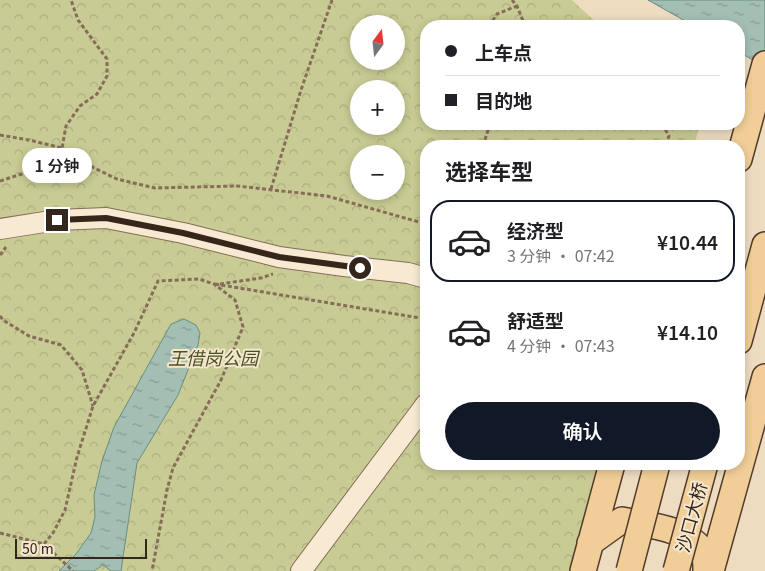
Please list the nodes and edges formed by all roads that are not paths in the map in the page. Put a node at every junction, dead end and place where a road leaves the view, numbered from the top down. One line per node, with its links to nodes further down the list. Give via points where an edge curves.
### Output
1 (765, 64): 2 (main road)
2 (744, 140)
3 (0, 229): 5 (street, via 57,220 106,218 279,257)
4 (765, 245): 6 (main road)
5 (420, 276)
6 (745, 319)
7 (765, 378): 9 (main road)
8 (420, 412): 16 (street)
9 (751, 430): 10 (main road)
10 (745, 451)
11 (610, 470): 15 (main road)
12 (656, 470): 18 (main road, bridge)
13 (703, 470): 19 (main road, 沙口大桥, bridge)
14 (739, 470): 21 (main road)
15 (590, 543): 17 (main road); 20 (main road, via 622,520 664,528 691,538 704,553)
16 (301, 571)
17 (583, 571)
18 (629, 571)
19 (676, 571)
20 (706, 571)
21 (710, 571)

